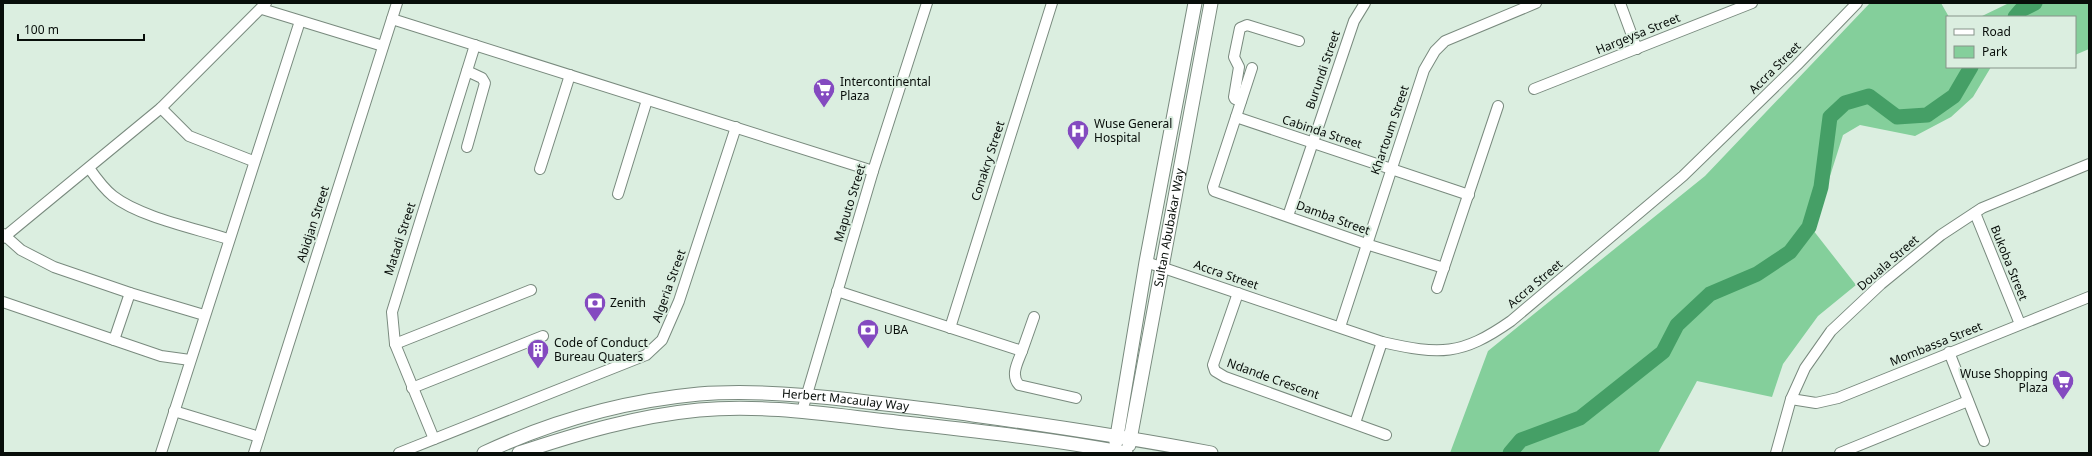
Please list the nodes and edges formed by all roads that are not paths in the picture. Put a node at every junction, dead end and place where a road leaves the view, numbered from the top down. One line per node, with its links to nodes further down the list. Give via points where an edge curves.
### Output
1 (397, 3): 12 (street, Abidjan Street)
2 (926, 3): 35 (street, Maputo Street)
3 (1052, 3): 57 (street, Conakry Street)
4 (1194, 3): 43 (main road, Sultan Abubakar Way)
5 (1211, 3): 44 (main road, Sultan Abubakar Way)
6 (1365, 3): 28 (street, Burundi Street, via 1354,21)
7 (1536, 3): 33 (street, Khartoum Street, via 1445,41 1435,51 1424,70)
8 (1620, 3): 17 (street)
9 (1752, 3): 17 (street, Hargeysa Street)
10 (1857, 3): 60 (street, Accra Street, via 1683,176 1511,321 1469,345 1444,351 1421,350)
11 (264, 6): 13 (street); 25 (street)
12 (392, 19): 15 (street); 16 (street, Abidjan Street)
13 (300, 21): 16 (street); 30 (street)
14 (1299, 41): 23 (street, via 1247,25 1240,28 1234,57 1239,67 1234,97)
15 (476, 45): 19 (street, Matadi Street); 20 (street)
16 (383, 46): 75 (street, Abidjan Street)
17 (1637, 49): 21 (street, Hargeysa Street)
18 (1252, 68): 23 (street)
19 (467, 71): 29 (street, via 482,78 486,83); 61 (street, Matadi Street, via 394,300 392,324)
20 (570, 75): 22 (street); 34 (street)
21 (1534, 89)
22 (647, 100): 27 (street); 36 (street)
23 (1241, 101): 26 (street)
24 (1498, 106): 37 (street)
25 (161, 108): 30 (street, via 189,136); 32 (street)
26 (1236, 117): 28 (street, Cabinda Street); 39 (street, Damba Street, via 1213,187 1214,192)
27 (736, 128): 35 (street); 77 (street, Algeria Street, via 679,301 662,340 646,355)
28 (1312, 143): 33 (street, Cabinda Street); 39 (street, Burundi Street)
29 (467, 147)
30 (253, 161): 41 (street)
31 (2089, 164): 38 (street, Douala Street)
32 (88, 168): 40 (street); 41 (street, via 104,188 125,204)
33 (1390, 168): 37 (street, Cabinda Street); 42 (street, Khartoum Street)
34 (540, 169)
35 (873, 171): 48 (street, Maputo Street)
36 (618, 194)
37 (1469, 195): 45 (street)
38 (1975, 213): 55 (street, Bukoba Street); 68 (street, Douala Street, via 1941,235 1881,284 1831,331 1805,368)
39 (1288, 216): 42 (street, Damba Street)
40 (4, 236): 49 (street, via 37,259)
41 (228, 239): 53 (street)
42 (1366, 244): 45 (street, Damba Street); 56 (street, Khartoum Street)
43 (1146, 262): 44 (street, Accra Street); 73 (main road, Sultan Abubakar Way)
44 (1161, 267): 50 (street, Accra Street); 76 (main road, Sultan Abubakar Way)
45 (1444, 268): 46 (street)
46 (1437, 288)
47 (531, 290): 61 (street)
48 (837, 291): 57 (street); 66 (street, Maputo Street)
49 (130, 293): 53 (street); 59 (street)
50 (1238, 293): 56 (street, Accra Street); 72 (street, Ndande Crescent, via 1213,365 1215,371 1225,377)
51 (2089, 297): 55 (street, Mombassa Street)
52 (3, 302): 59 (street)
53 (204, 315): 64 (street)
54 (1034, 317): 62 (street)
55 (2020, 324): 63 (street, Mombassa Street)
56 (1340, 327): 60 (street, Accra Street)
57 (950, 328): 62 (street)
58 (542, 336): 65 (street)
59 (114, 340): 64 (street, via 161,356)
60 (1382, 342): 72 (street)
61 (395, 344): 65 (street, Matadi Street)
62 (1022, 351): 67 (street, via 1014,372 1019,384)
63 (1949, 352): 68 (street, Mombassa Street, via 1838,398 1816,403); 69 (street)
64 (190, 360): 70 (street)
65 (412, 388): 77 (street, Matadi Street)
66 (806, 394): 71 (street, Maputo Street); 73 (main road, Herbert Macaulay Way, via 928,408); 83 (main road, Herbert Macaulay Way, via 699,394 640,401 558,422)
67 (1076, 398)
68 (1791, 399): 86 (street, Douala Street)
69 (1968, 401): 78 (street); 87 (street)
70 (174, 411): 75 (street); 80 (street)
71 (802, 411): 79 (main road, Herbert Macaulay Way); 84 (main road, Herbert Macaulay Way, via 754,408 700,410 642,417 594,429)
72 (1355, 423): 74 (street, Ndande Crescent)
73 (1117, 435): 76 (main road, Herbert Macaulay Way); 79 (main road, Sultan Abubakar Way)
74 (1386, 435)
75 (259, 437): 81 (street, Abidjan Street)
76 (1130, 438): 79 (main road, Sultan Abubakar Way); 85 (main road, Herbert Macaulay Way)
77 (434, 439): 82 (street, Algeria Street)
78 (1984, 441)
79 (1123, 452)
80 (161, 453)
81 (254, 453)
82 (399, 453)
83 (484, 453)
84 (520, 453)
85 (1211, 453)
86 (1776, 453)
87 (1840, 453)

